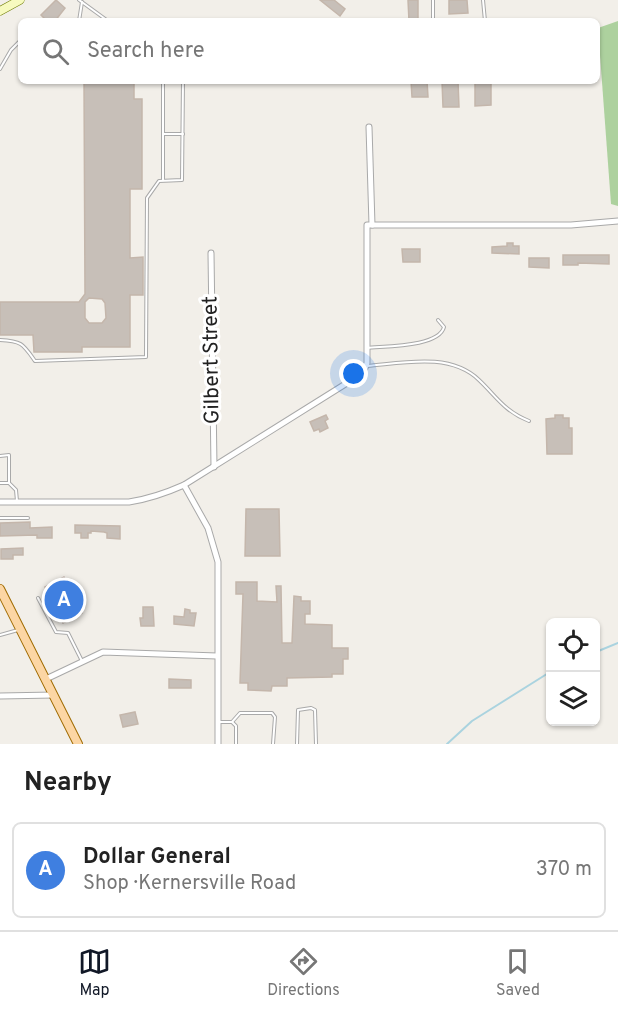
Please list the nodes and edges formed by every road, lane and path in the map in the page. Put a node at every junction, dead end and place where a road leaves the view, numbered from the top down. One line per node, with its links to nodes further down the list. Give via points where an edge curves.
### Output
1 (20, 0): 5 (main road)
2 (432, 0): 8 (lane)
3 (483, 0): 9 (lane)
4 (80, 1): 6 (lane); 7 (lane)
5 (0, 11)
6 (79, 18)
7 (104, 18)
8 (434, 18)
9 (485, 18)
10 (18, 43): 11 (lane)
11 (0, 69)
12 (164, 84): 15 (lane)
13 (183, 84): 16 (lane)
14 (369, 126): 19 (street)
15 (163, 134): 16 (lane); 17 (lane)
16 (183, 134): 17 (lane, via 182,180)
17 (163, 181): 22 (lane, via 147,198 146,357 35,361 26,346)
18 (618, 221): 19 (street)
19 (372, 225): 23 (street, via 367,225)
20 (211, 253): 27 (street, Gilbert Street)
21 (438, 320): 23 (lane, via 444,327 434,339)
22 (0, 340)
23 (367, 348): 24 (street)
24 (366, 366): 25 (lane, via 454,364 478,378 514,415); 27 (street, via 363,373)
25 (529, 421)
26 (0, 456): 29 (lane, via 9,455)
27 (214, 467): 30 (street)
28 (0, 483): 29 (lane)
29 (9, 483): 32 (lane, via 16,490)
30 (184, 485): 32 (street, via 146,500 129,502); 40 (street, via 208,528 218,562)
31 (0, 502): 32 (street)
32 (17, 502)
33 (0, 518): 34 (lane)
34 (28, 518)
35 (0, 589): 36 (main road)
36 (3, 598): 38 (main road)
37 (38, 598): 41 (lane, via 56,632 69,633)
38 (21, 629): 39 (lane); 42 (main road)
39 (0, 634)
40 (217, 656): 41 (street, via 103,652); 45 (street)
41 (82, 661): 42 (street)
42 (46, 679): 43 (main road)
43 (54, 695): 44 (street); 47 (main road)
44 (0, 696)
45 (217, 722): 46 (lane); 48 (street)
46 (232, 722): 49 (lane, via 236,726); 50 (lane, via 240,712 272,713)
47 (78, 744)
48 (218, 744)
49 (236, 744)
50 (273, 744)
51 (297, 744): 52 (lane, via 298,710 311,708 317,720)
52 (316, 744)

